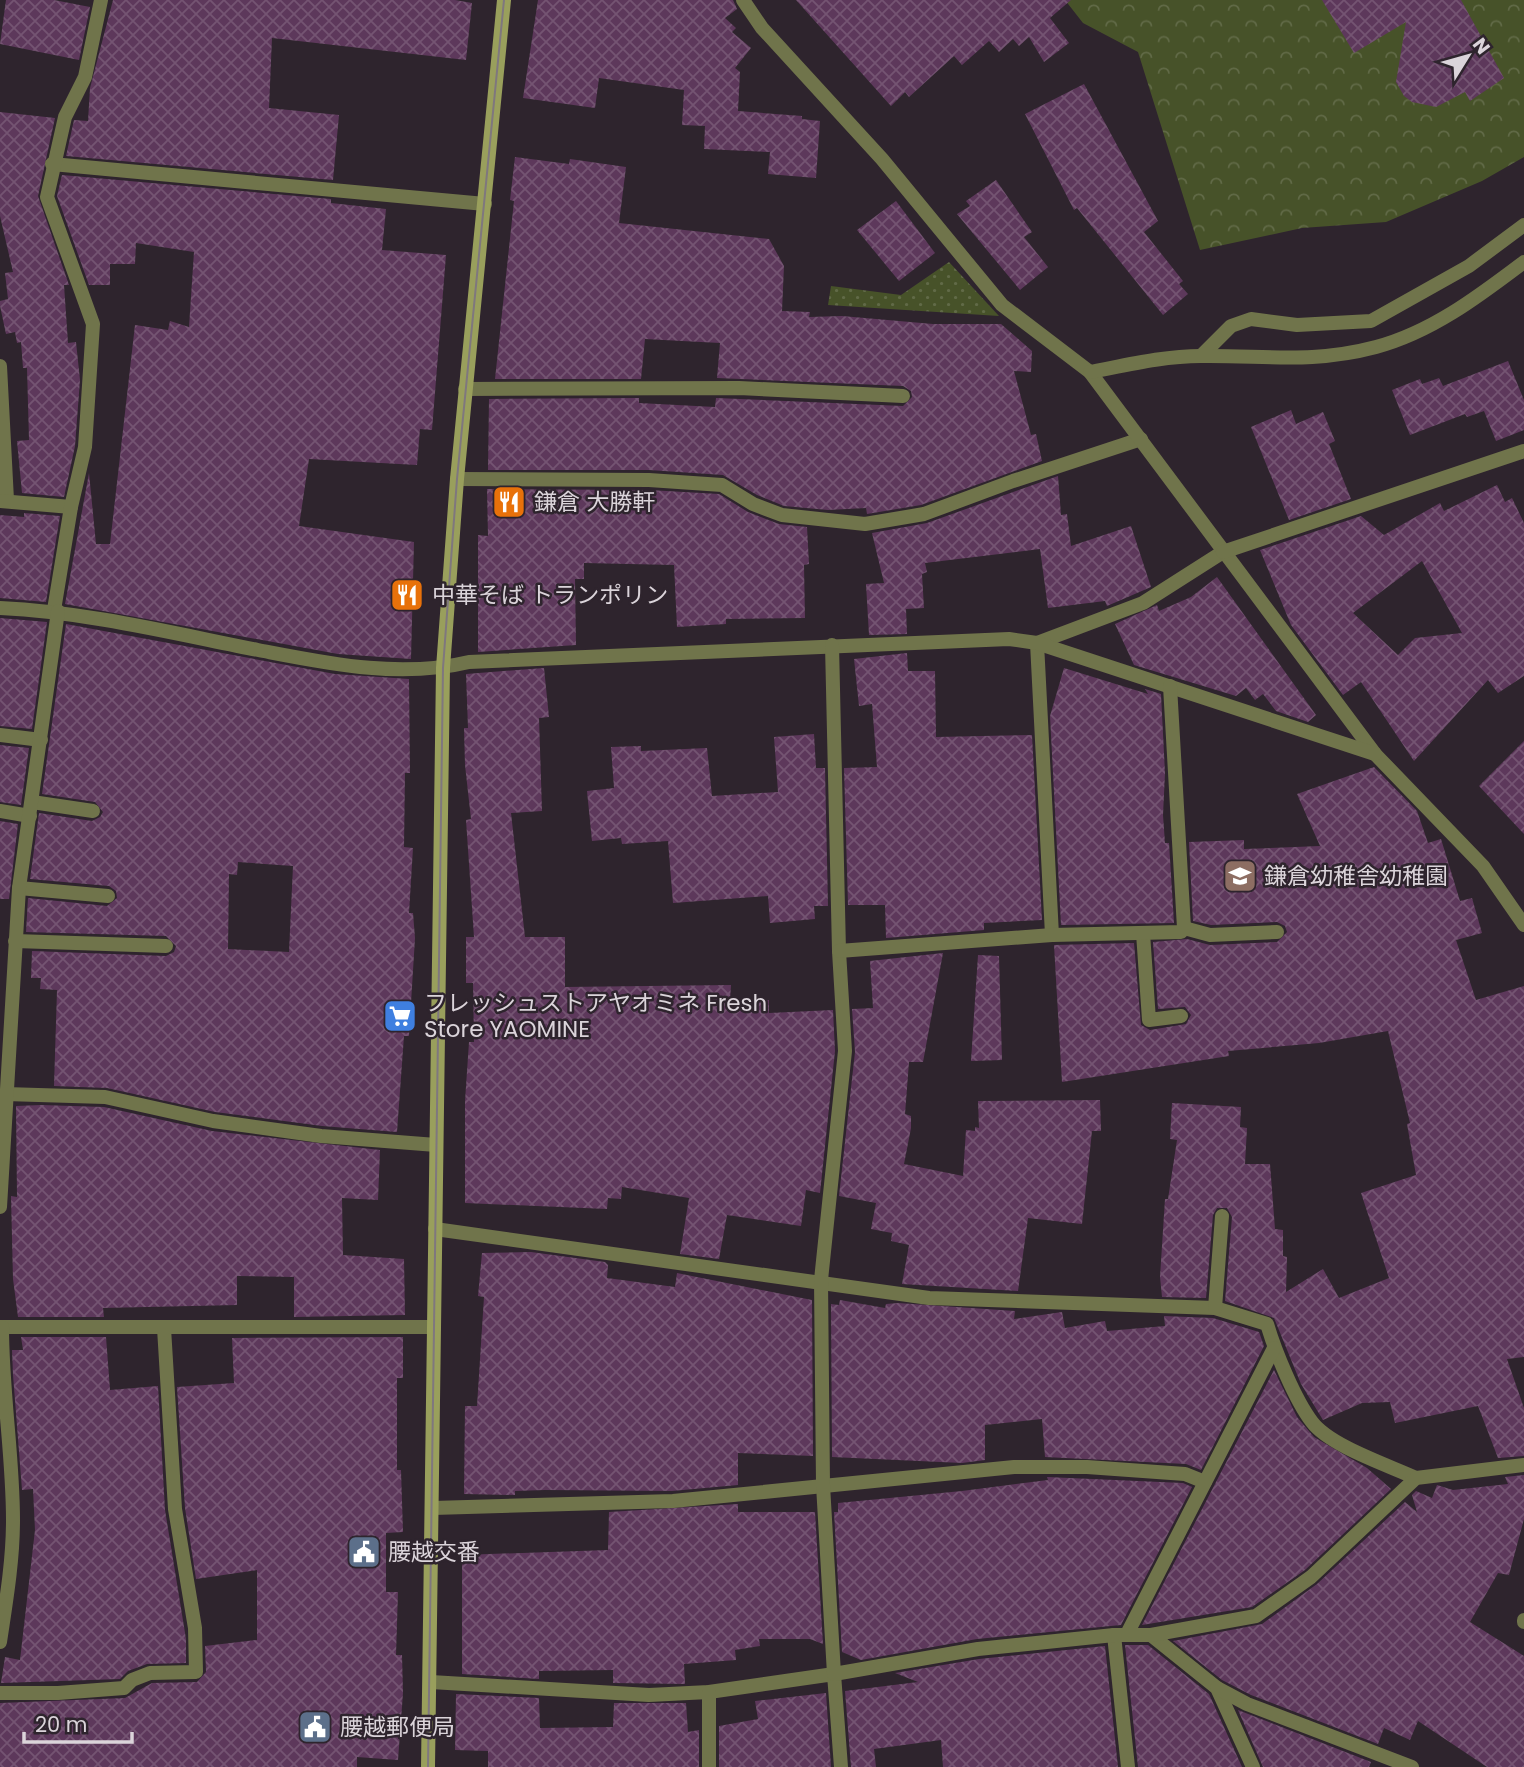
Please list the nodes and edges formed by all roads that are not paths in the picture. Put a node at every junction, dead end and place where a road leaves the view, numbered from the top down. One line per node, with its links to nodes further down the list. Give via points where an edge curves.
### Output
1 (101, 0): 4 (street, via 85,77 65,117)
2 (504, 0): 5 (street)
3 (743, 0): 10 (street, via 762,28 882,159 1002,305)
4 (52, 164): 5 (street); 17 (street, via 47,197 93,324 85,447)
5 (485, 204): 11 (street)
6 (1524, 225): 8 (street, via 1469,266 1371,321 1297,325 1251,319 1231,326)
7 (1524, 262): 8 (street, via 1469,304 1379,346 1332,356 1271,360)
8 (1201, 356): 10 (street)
9 (0, 366): 16 (street)
10 (1090, 372): 13 (street)
11 (465, 389): 12 (street, via 739,388); 15 (street)
12 (903, 396)
13 (1141, 439): 15 (street, via 924,514 865,524 782,515 722,485); 18 (street)
14 (1524, 451): 18 (street)
15 (457, 479): 23 (street)
16 (4, 501): 17 (street)
17 (71, 507): 20 (street)
18 (1223, 552): 21 (street, via 1143,603); 27 (street)
19 (0, 608): 20 (street)
20 (56, 610): 23 (street, via 332,665); 26 (street)
21 (1037, 643): 22 (street, via 1009,639); 24 (street); 37 (street)
22 (832, 645): 23 (street, via 469,662); 40 (street)
23 (443, 668): 43 (street)
24 (1171, 686): 27 (street); 34 (street)
25 (0, 735): 26 (street)
26 (41, 740): 28 (street)
27 (1375, 754): 33 (street, via 1483,866)
28 (31, 809): 29 (street); 30 (street); 31 (street)
29 (0, 811)
30 (93, 811)
31 (19, 888): 32 (street); 38 (street)
32 (108, 896)
33 (1524, 925)
34 (1184, 928): 35 (street, via 1210,935); 36 (street, via 1181,932)
35 (1277, 932)
36 (1143, 933): 37 (street); 41 (street, via 1149,1020)
37 (1052, 935): 40 (street)
38 (15, 941): 39 (street); 42 (street)
39 (166, 946)
40 (839, 951): 47 (street, via 845,1051)
41 (1181, 1016)
42 (5, 1094): 43 (street, via 105,1097 321,1136); 44 (street)
43 (436, 1144): 46 (street)
44 (0, 1207)
45 (1222, 1216): 48 (street)
46 (435, 1230): 47 (street); 50 (street)
47 (821, 1280): 48 (street, via 929,1298); 56 (street)
48 (1215, 1308): 52 (street, via 1266,1324)
49 (1, 1327): 51 (street); 60 (street, via 13,1519 12,1562)
50 (434, 1327): 51 (street); 57 (street)
51 (164, 1328): 65 (street, via 175,1509 195,1628 196,1672 150,1673 124,1688)
52 (1274, 1348): 54 (street, via 1312,1423 1336,1441); 55 (street)
53 (1524, 1465): 54 (street)
54 (1416, 1478): 59 (street, via 1311,1577 1256,1616)
55 (1205, 1482): 56 (street, via 1185,1474 1014,1467); 58 (street)
56 (824, 1485): 57 (street, via 673,1501); 61 (street)
57 (433, 1508): 62 (street)
58 (1120, 1634): 59 (street); 61 (street, via 978,1649); 69 (street)
59 (1151, 1635): 63 (street)
60 (0, 1642)
61 (834, 1674): 64 (street); 68 (street)
62 (431, 1682): 64 (street, via 649,1695); 66 (street)
63 (1217, 1688): 70 (street); 71 (street, via 1247,1704)
64 (709, 1692): 67 (street)
65 (0, 1693)
66 (428, 1767)
67 (709, 1767)
68 (841, 1767)
69 (1128, 1767)
70 (1253, 1767)
71 (1412, 1767)

